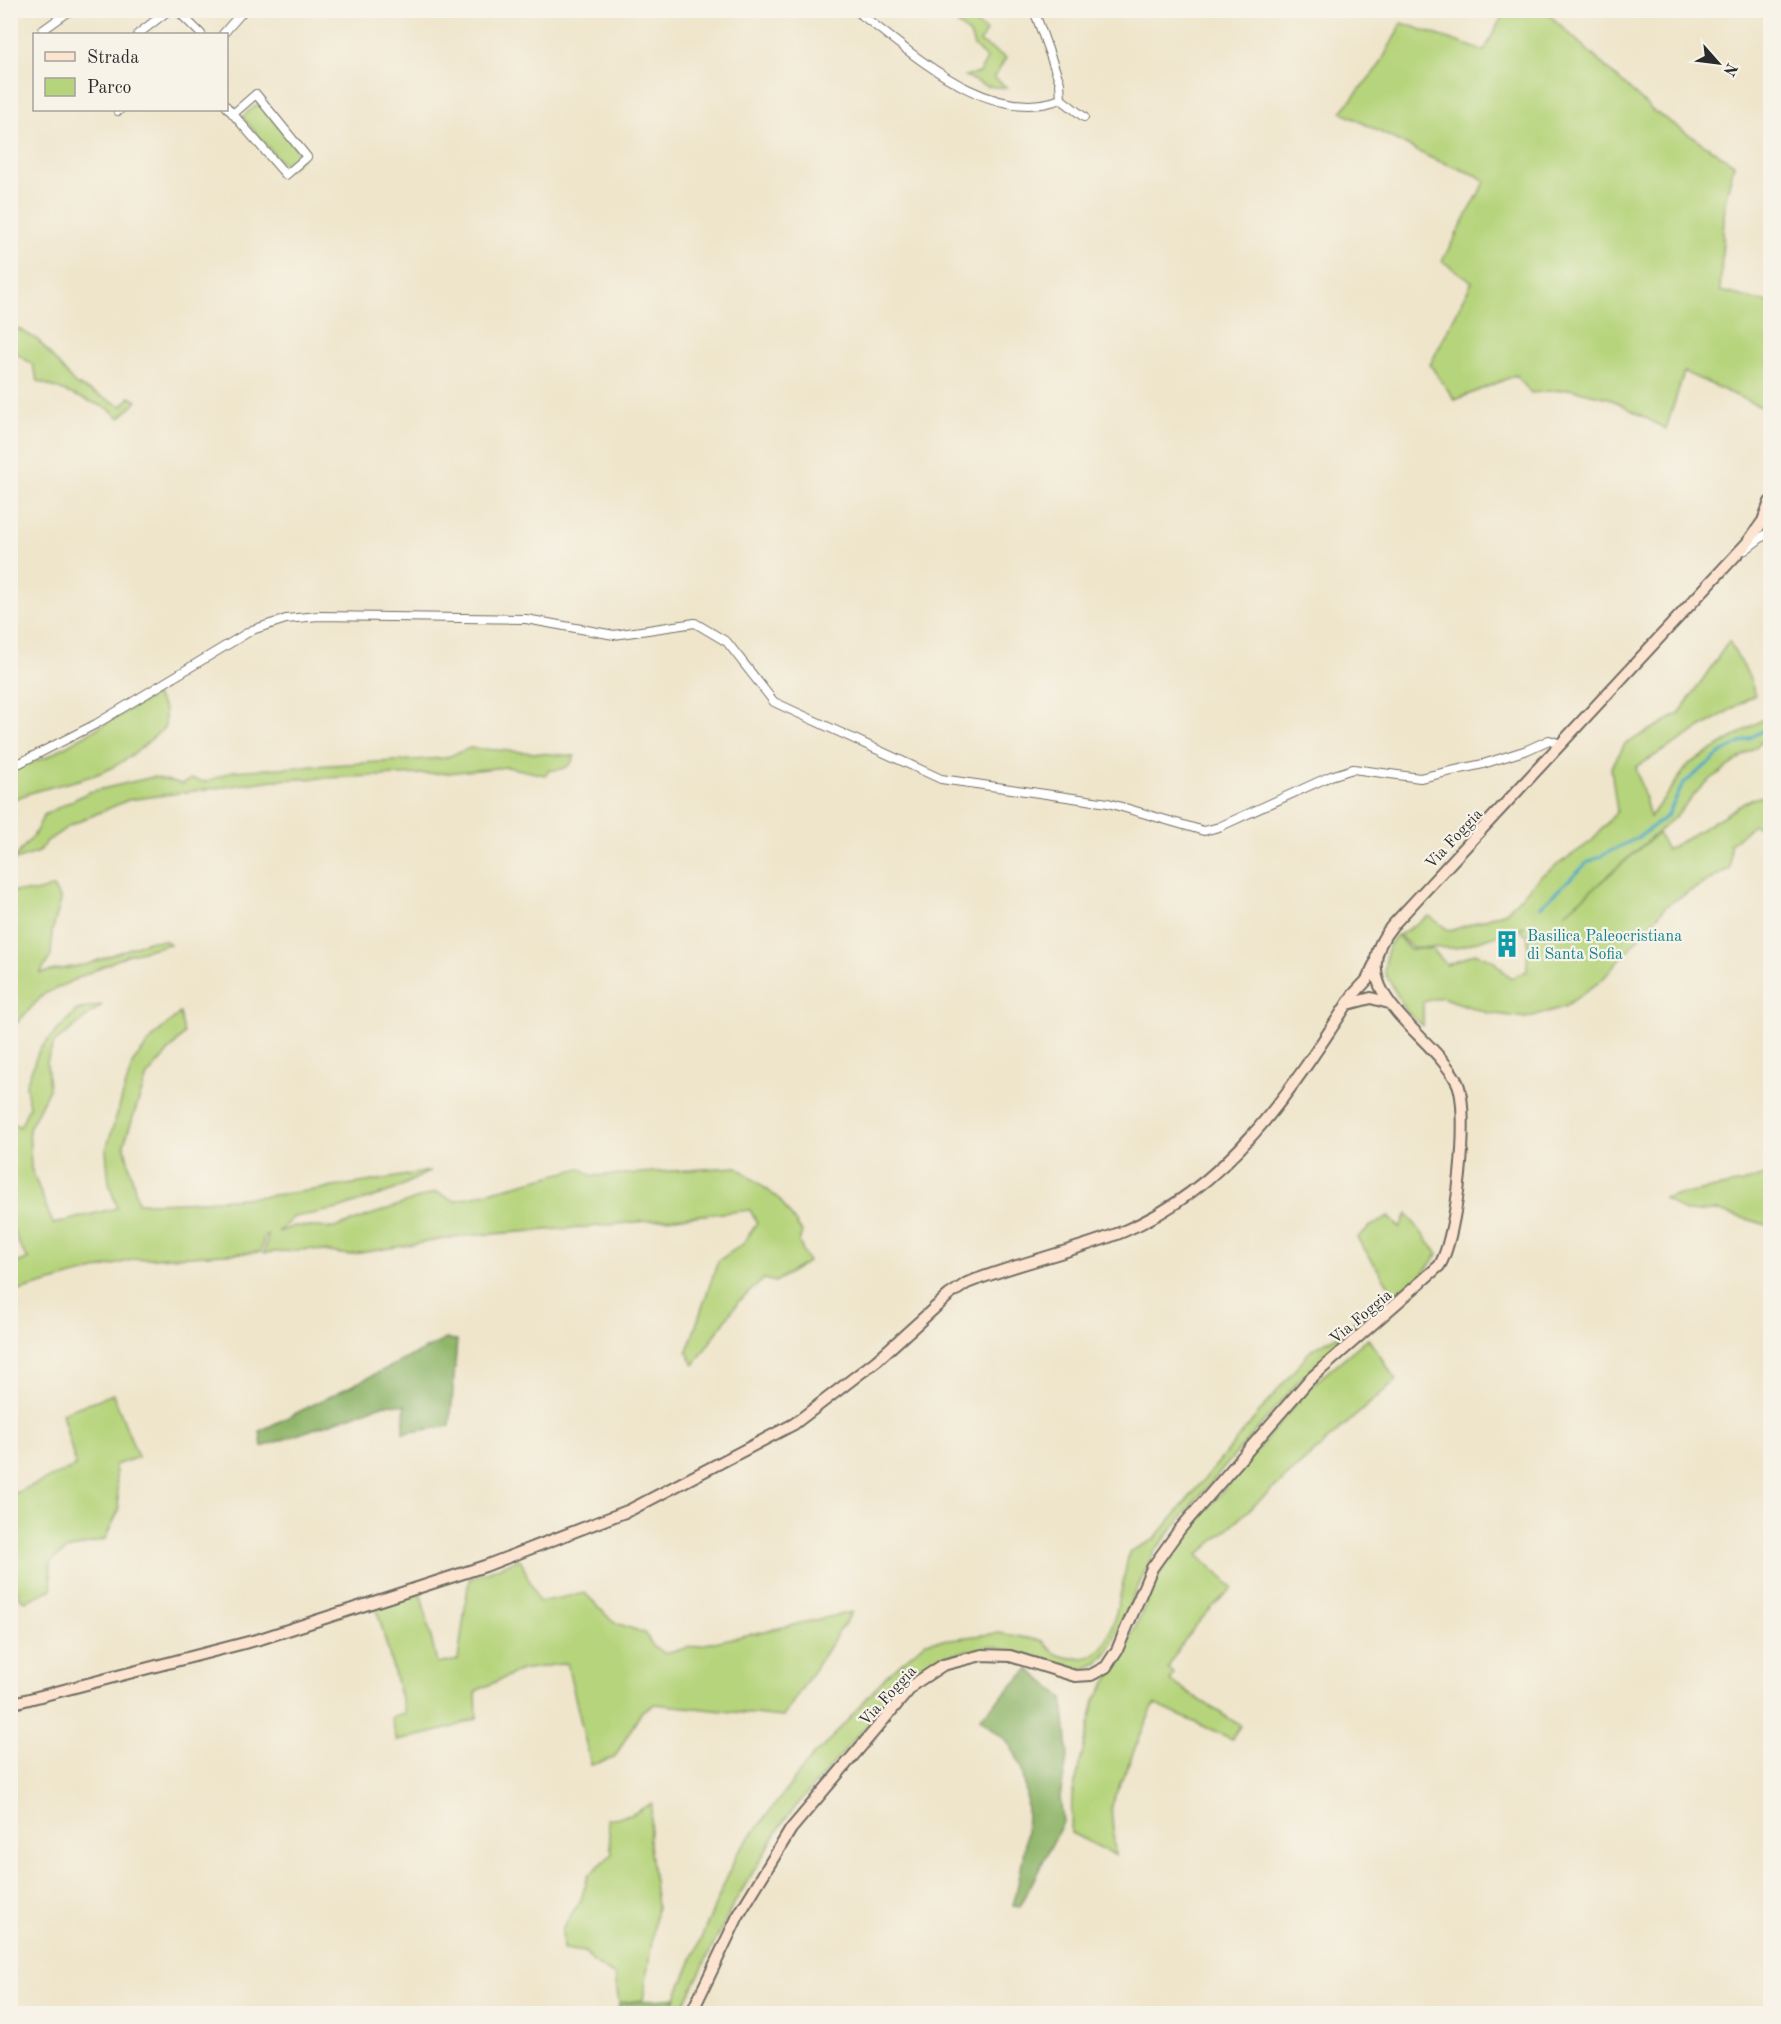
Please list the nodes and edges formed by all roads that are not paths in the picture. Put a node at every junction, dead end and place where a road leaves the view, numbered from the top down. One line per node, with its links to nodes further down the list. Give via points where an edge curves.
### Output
1 (71, 10): 7 (street)
2 (169, 10): 8 (street)
3 (177, 10): 9 (street)
4 (244, 10): 10 (street)
5 (855, 10): 11 (street, via 977,95 1027,104)
6 (1034, 10): 11 (street, via 1060,83)
7 (43, 30)
8 (139, 33)
9 (200, 33)
10 (223, 33)
11 (1061, 99): 14 (street)
12 (228, 108): 13 (street)
13 (233, 114): 13 (street, via 286,175 307,157 256,94)
14 (1084, 117)
15 (1770, 502): 17 (main road, Via Foggia, via 1763,521)
16 (1770, 531): 17 (street)
17 (1737, 555): 18 (main road, Via Foggia)
18 (1561, 744): 19 (street, via 1549,740 1483,764 1420,778 1353,769 1204,831 1108,803 941,779 774,702 727,642 695,622 614,635 526,619 319,616 286,619 252,630 96,724); 20 (main road, Via Foggia, via 1392,926 1378,947)
19 (10, 768)
20 (1375, 964): 21 (main road); 22 (main road, Via Foggia)
21 (1363, 985): 22 (main road); 25 (main road)
22 (1380, 987): 23 (main road); 24 (main road, Via Foggia)
23 (1368, 998): 24 (main road); 25 (main road)
24 (1389, 1003): 27 (main road, Via Foggia, via 1448,1068 1462,1096 1464,1124 1450,1240 1443,1261 1308,1380 1180,1528 1152,1568 1106,1667 1091,1675 1075,1676 1010,1656 975,1655 937,1667 909,1689 791,1829 738,1916)
25 (1348, 1004): 26 (main road, via 1251,1138 1218,1172 1185,1197 1122,1232 967,1283 794,1424 678,1485 586,1529 411,1591 260,1639)
26 (10, 1704)
27 (691, 2013)

